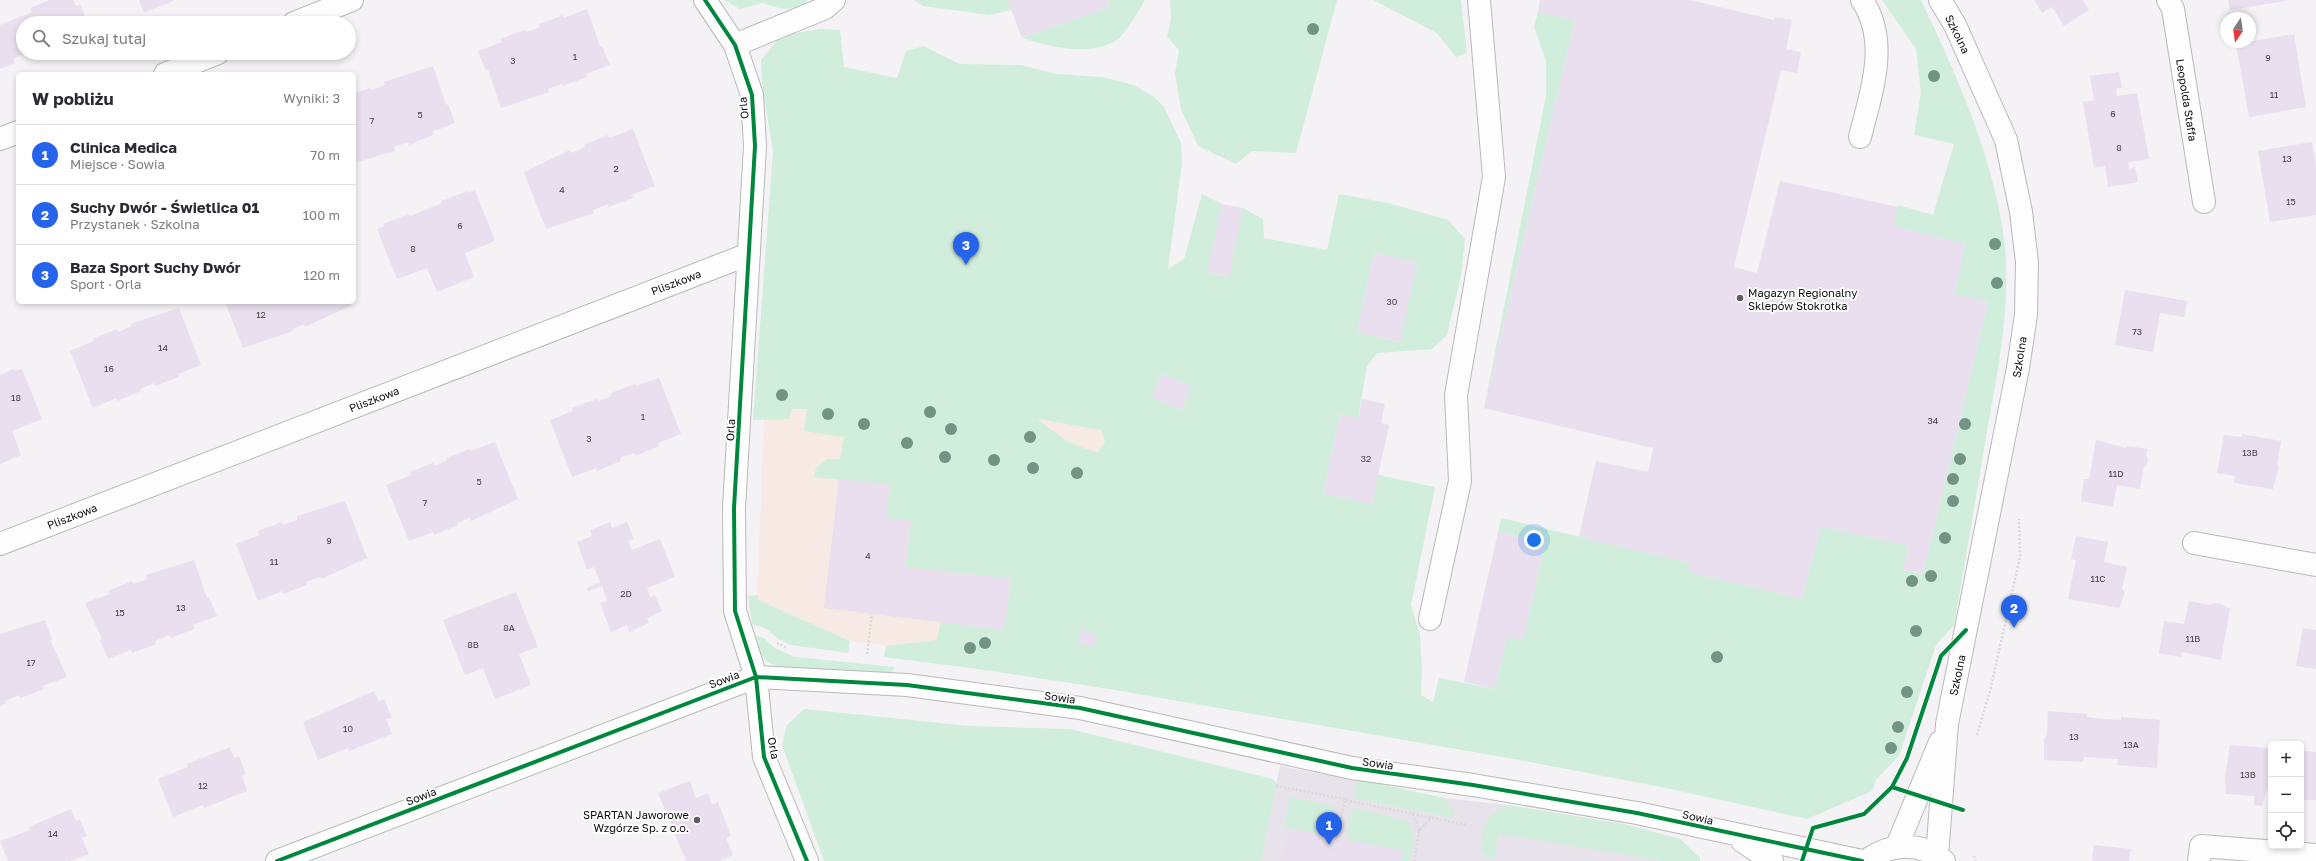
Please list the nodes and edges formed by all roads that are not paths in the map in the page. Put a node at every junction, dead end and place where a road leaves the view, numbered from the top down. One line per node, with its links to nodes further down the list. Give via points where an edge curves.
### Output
1 (352, 0): 8 (street)
2 (705, 0): 9 (street, Orla)
3 (834, 0): 9 (street, via 825,8)
4 (1479, 0): 20 (street, via 1494,177 1456,395 1460,481)
5 (1862, 0): 13 (street, via 1878,46 1876,75)
6 (1940, 0): 22 (street, Szkolna, via 1955,25 2006,140 2021,212 2027,262 2026,315 2018,368)
7 (2168, 0): 15 (street, Leopolda Staffa, via 2173,9)
8 (312, 16)
9 (735, 45): 16 (street, Orla, via 752,95 755,146)
10 (200, 60): 11 (street)
11 (170, 72)
12 (16, 133): 14 (street)
13 (1860, 137)
14 (0, 139)
15 (2204, 202)
16 (749, 254): 18 (street, Pliszkowa); 21 (street, Orla, via 734,508 735,611)
17 (2194, 543): 19 (street)
18 (0, 544)
19 (2316, 565)
20 (1430, 619)
21 (756, 677): 23 (street, Sowia, via 907,685 1080,708 1352,768 1473,785 1630,812); 27 (street, Sowia); 28 (street, Orla, via 764,757)
22 (1947, 724): 24 (street, Szkolna); 26 (street, Szkolna)
23 (1733, 835): 29 (street, Sowia); 30 (street, Sowia)
24 (1897, 846): 26 (street, via 1929,851); 31 (street, via 1881,851)
25 (2316, 855): 32 (street, via 2201,846)
26 (1940, 859)
27 (277, 861)
28 (807, 861)
29 (1772, 861)
30 (1862, 861)
31 (1866, 861)
32 (2199, 861)

